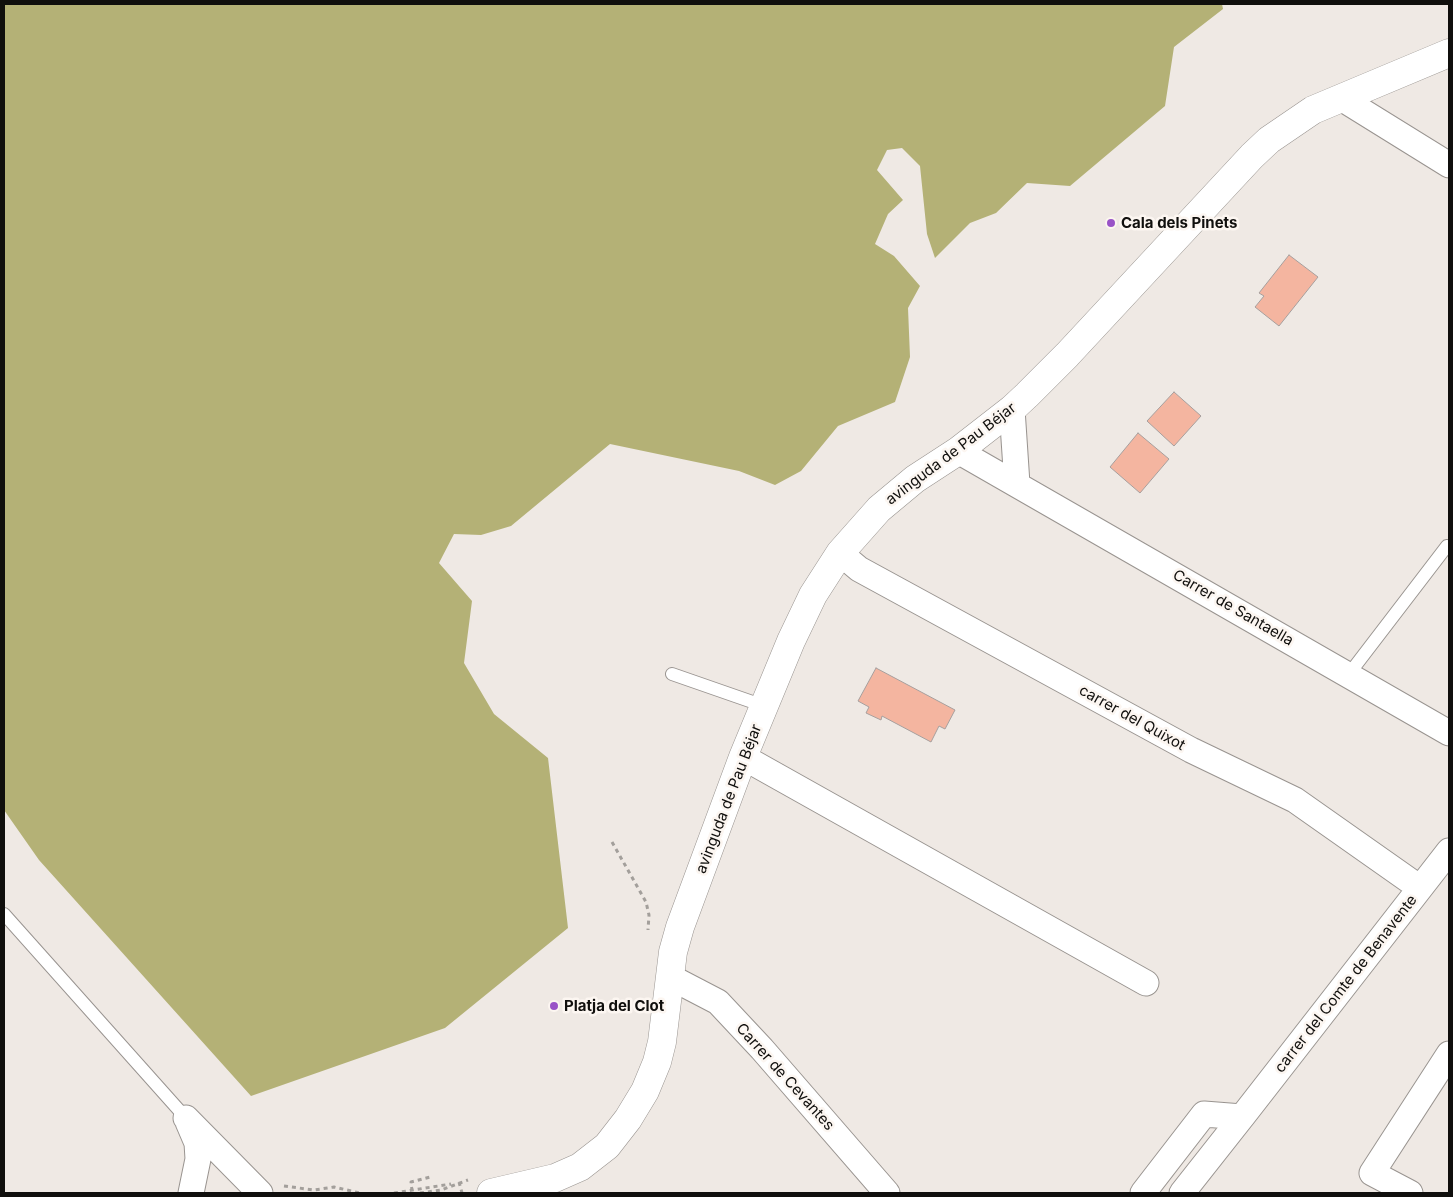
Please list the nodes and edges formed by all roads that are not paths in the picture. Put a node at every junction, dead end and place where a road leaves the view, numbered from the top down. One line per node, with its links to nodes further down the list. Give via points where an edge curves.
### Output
1 (1449, 53): 2 (street, avinguda de Pau Béjar)
2 (1341, 98): 3 (street); 4 (street, avinguda de Pau Béjar, via 1286,127 1252,156)
3 (1449, 165)
4 (1012, 410): 5 (street, avinguda de Pau Béjar); 6 (street)
5 (958, 451): 6 (street, Carrer de Santaella); 8 (street, avinguda de Pau Béjar, via 915,479 879,509)
6 (1017, 484): 10 (street, Carrer de Santaella)
7 (1447, 546): 10 (lane)
8 (840, 553): 11 (street, avinguda de Pau Béjar, via 798,625); 15 (street, carrer del Quixot, via 859,569 1191,750 1295,800)
9 (672, 674): 11 (lane)
10 (1349, 674): 12 (street, Carrer de Santaella)
11 (764, 706): 13 (street, avinguda de Pau Béjar)
12 (1449, 733)
13 (743, 757): 17 (street, avinguda de Pau Béjar, via 680,927); 18 (street)
14 (1449, 851): 15 (street, carrer del Comte de Benavente)
15 (1420, 888): 20 (street, carrer del Comte de Benavente)
16 (4, 914): 21 (lane)
17 (670, 977): 24 (street, avinguda de Pau Béjar, via 657,1062 645,1091 618,1133 594,1157 568,1173); 25 (street, Carrer de Cevantes, via 718,1002)
18 (1146, 983)
19 (1449, 1054): 28 (street, via 1372,1173)
20 (1242, 1117): 26 (street, via 1204,1114); 27 (street, carrer del Comte de Benavente)
21 (186, 1118): 22 (street); 23 (street, via 197,1143 196,1174)
22 (258, 1191)
23 (191, 1193)
24 (492, 1193)
25 (887, 1193)
26 (1143, 1193)
27 (1182, 1193)
28 (1410, 1193)

